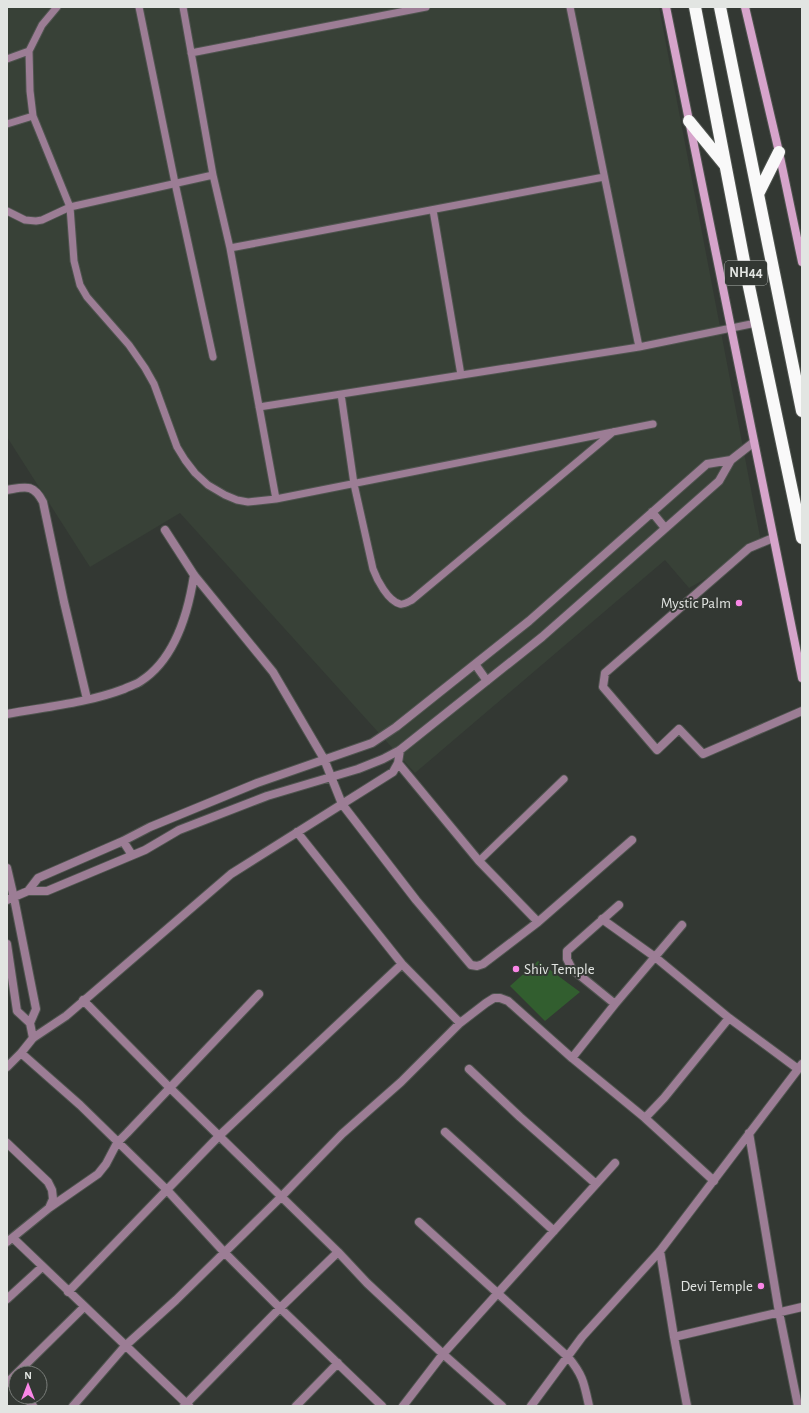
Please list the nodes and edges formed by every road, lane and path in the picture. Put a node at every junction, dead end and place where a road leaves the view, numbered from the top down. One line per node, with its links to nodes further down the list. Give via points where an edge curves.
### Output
1 (57, 7): 12 (lane, via 42,25)
2 (139, 7): 22 (lane)
3 (183, 7): 13 (lane)
4 (383, 7): 11 (lane)
5 (426, 7): 11 (lane)
6 (570, 7): 21 (lane)
7 (666, 7): 16 (street)
8 (695, 7): 19 (highway, NH44)
9 (720, 7): 23 (highway, NH44)
10 (745, 7): 18 (street)
11 (384, 15): 13 (lane)
12 (29, 51): 14 (lane); 15 (lane)
13 (191, 53): 20 (lane)
14 (7, 59)
15 (33, 116): 17 (lane); 24 (lane)
16 (689, 121): 19 (highway); 30 (street)
17 (7, 124)
18 (779, 152): 23 (highway); 28 (street)
19 (726, 166): 29 (highway, NH44)
20 (213, 175): 22 (lane); 27 (lane)
21 (604, 177): 25 (lane); 31 (lane)
22 (175, 184): 24 (lane); 32 (lane)
23 (758, 194): 34 (highway, NH44)
24 (70, 207): 26 (lane, via 36,221 25,220); 44 (lane, via 74,261 80,285 145,368 154,384 176,446 185,460 208,485 225,495 248,502)
25 (433, 210): 27 (lane); 33 (lane)
26 (7, 211)
27 (230, 248): 36 (lane)
28 (802, 260)
29 (756, 323): 30 (lane); 49 (highway, NH44)
30 (730, 328): 31 (lane); 40 (street)
31 (640, 347): 33 (lane)
32 (213, 357)
33 (461, 375): 35 (lane)
34 (799, 386): 37 (highway, NH44)
35 (341, 394): 36 (lane); 42 (lane)
36 (259, 407): 44 (lane)
37 (802, 411)
38 (652, 424): 39 (lane)
39 (613, 432): 42 (lane); 42 (lane, via 412,600 403,604 394,601 376,579)
40 (754, 442): 41 (street); 48 (street)
41 (731, 460): 45 (street, via 707,464); 46 (street, via 719,481)
42 (354, 484): 44 (lane)
43 (7, 490): 54 (street, via 31,488 36,490 43,502)
44 (276, 499)
45 (652, 512): 46 (street); 51 (street)
46 (665, 528): 53 (street, via 542,637)
47 (165, 530): 50 (street)
48 (773, 538): 52 (street); 55 (street, via 749,548 605,673 603,687 657,750 679,729 704,754)
49 (802, 538)
50 (194, 575): 54 (street, via 191,597 182,623 172,646 157,668 140,682); 58 (street, via 273,672)
51 (475, 664): 53 (street); 58 (street, via 372,743)
52 (802, 678)
53 (487, 681): 57 (street)
54 (87, 700): 56 (street)
55 (802, 711)
56 (7, 714)
57 (400, 750): 59 (street); 60 (street, via 358,769)
58 (324, 760): 60 (street); 65 (street, via 250,786 150,827)
59 (398, 763): 62 (street, via 393,772); 67 (street)
60 (330, 776): 62 (street); 66 (street, via 267,796 178,830)
61 (564, 779): 67 (lane)
62 (342, 804): 63 (street); 73 (street, via 416,900 471,965 483,964)
63 (297, 832): 77 (street); 79 (street, via 231,874)
64 (632, 840): 73 (street)
65 (123, 841): 66 (street); 69 (street, via 38,878)
66 (132, 855): 69 (street, via 47,891)
67 (479, 861): 73 (street)
68 (7, 868): 70 (street)
69 (28, 891): 70 (street)
70 (10, 899): 82 (street, via 36,1009)
71 (619, 905): 72 (street)
72 (602, 919): 76 (street); 80 (street, via 567,950 567,959 572,969)
73 (538, 922)
74 (682, 925): 76 (street)
75 (7, 944): 82 (street, via 17,1011)
76 (655, 956): 80 (street); 81 (street)
77 (402, 964): 83 (street); 94 (street)
78 (259, 994): 90 (street)
79 (83, 1000): 84 (street, via 66,1016); 90 (street)
80 (615, 1004): 86 (street)
81 (729, 1018): 88 (street); 91 (street)
82 (30, 1023): 84 (street)
83 (460, 1023): 86 (street, via 486,1003 494,998 500,998 508,1001); 101 (street, via 401,1082 342,1134)
84 (33, 1038): 85 (street)
85 (21, 1053): 87 (street); 96 (street)
86 (572, 1058): 91 (street)
87 (7, 1067)
88 (800, 1067): 93 (street)
89 (469, 1069): 99 (street)
90 (169, 1087): 94 (street); 96 (street)
91 (645, 1118): 98 (street)
92 (445, 1132): 104 (street)
93 (749, 1133): 98 (street); 116 (street)
94 (219, 1136): 100 (street); 101 (street)
95 (7, 1143): 102 (street, via 48,1182 52,1190)
96 (118, 1143): 100 (street); 102 (street, via 98,1174)
97 (615, 1163): 99 (street)
98 (714, 1181): 106 (street)
99 (596, 1184): 104 (street)
100 (167, 1190): 107 (street); 110 (street)
101 (281, 1197): 107 (street); 108 (street)
102 (49, 1208): 105 (street)
103 (419, 1222): 111 (street)
104 (554, 1230): 111 (street)
105 (10, 1240): 109 (street)
106 (660, 1251): 117 (street); 120 (street, via 582,1337)
107 (224, 1252): 115 (street); 118 (street)
108 (338, 1252): 115 (street); 119 (street, via 367,1283)
109 (42, 1267): 110 (street); 112 (street)
110 (68, 1292): 114 (street)
111 (499, 1293): 119 (street); 120 (street)
112 (7, 1299)
113 (802, 1307): 116 (street)
114 (84, 1308): 118 (street); 122 (street)
115 (280, 1308): 121 (street); 123 (street)
116 (779, 1312): 117 (street); 132 (street)
117 (674, 1337): 131 (street)
118 (125, 1346): 123 (street); 124 (street)
119 (443, 1354): 127 (street); 128 (street)
120 (568, 1357): 129 (street); 130 (street, via 579,1370)
121 (338, 1362): 125 (street); 126 (street)
122 (27, 1365)
123 (186, 1405)
124 (74, 1406)
125 (296, 1406)
126 (382, 1406)
127 (403, 1406)
128 (502, 1406)
129 (531, 1406)
130 (589, 1406)
131 (687, 1406)
132 (798, 1406)

